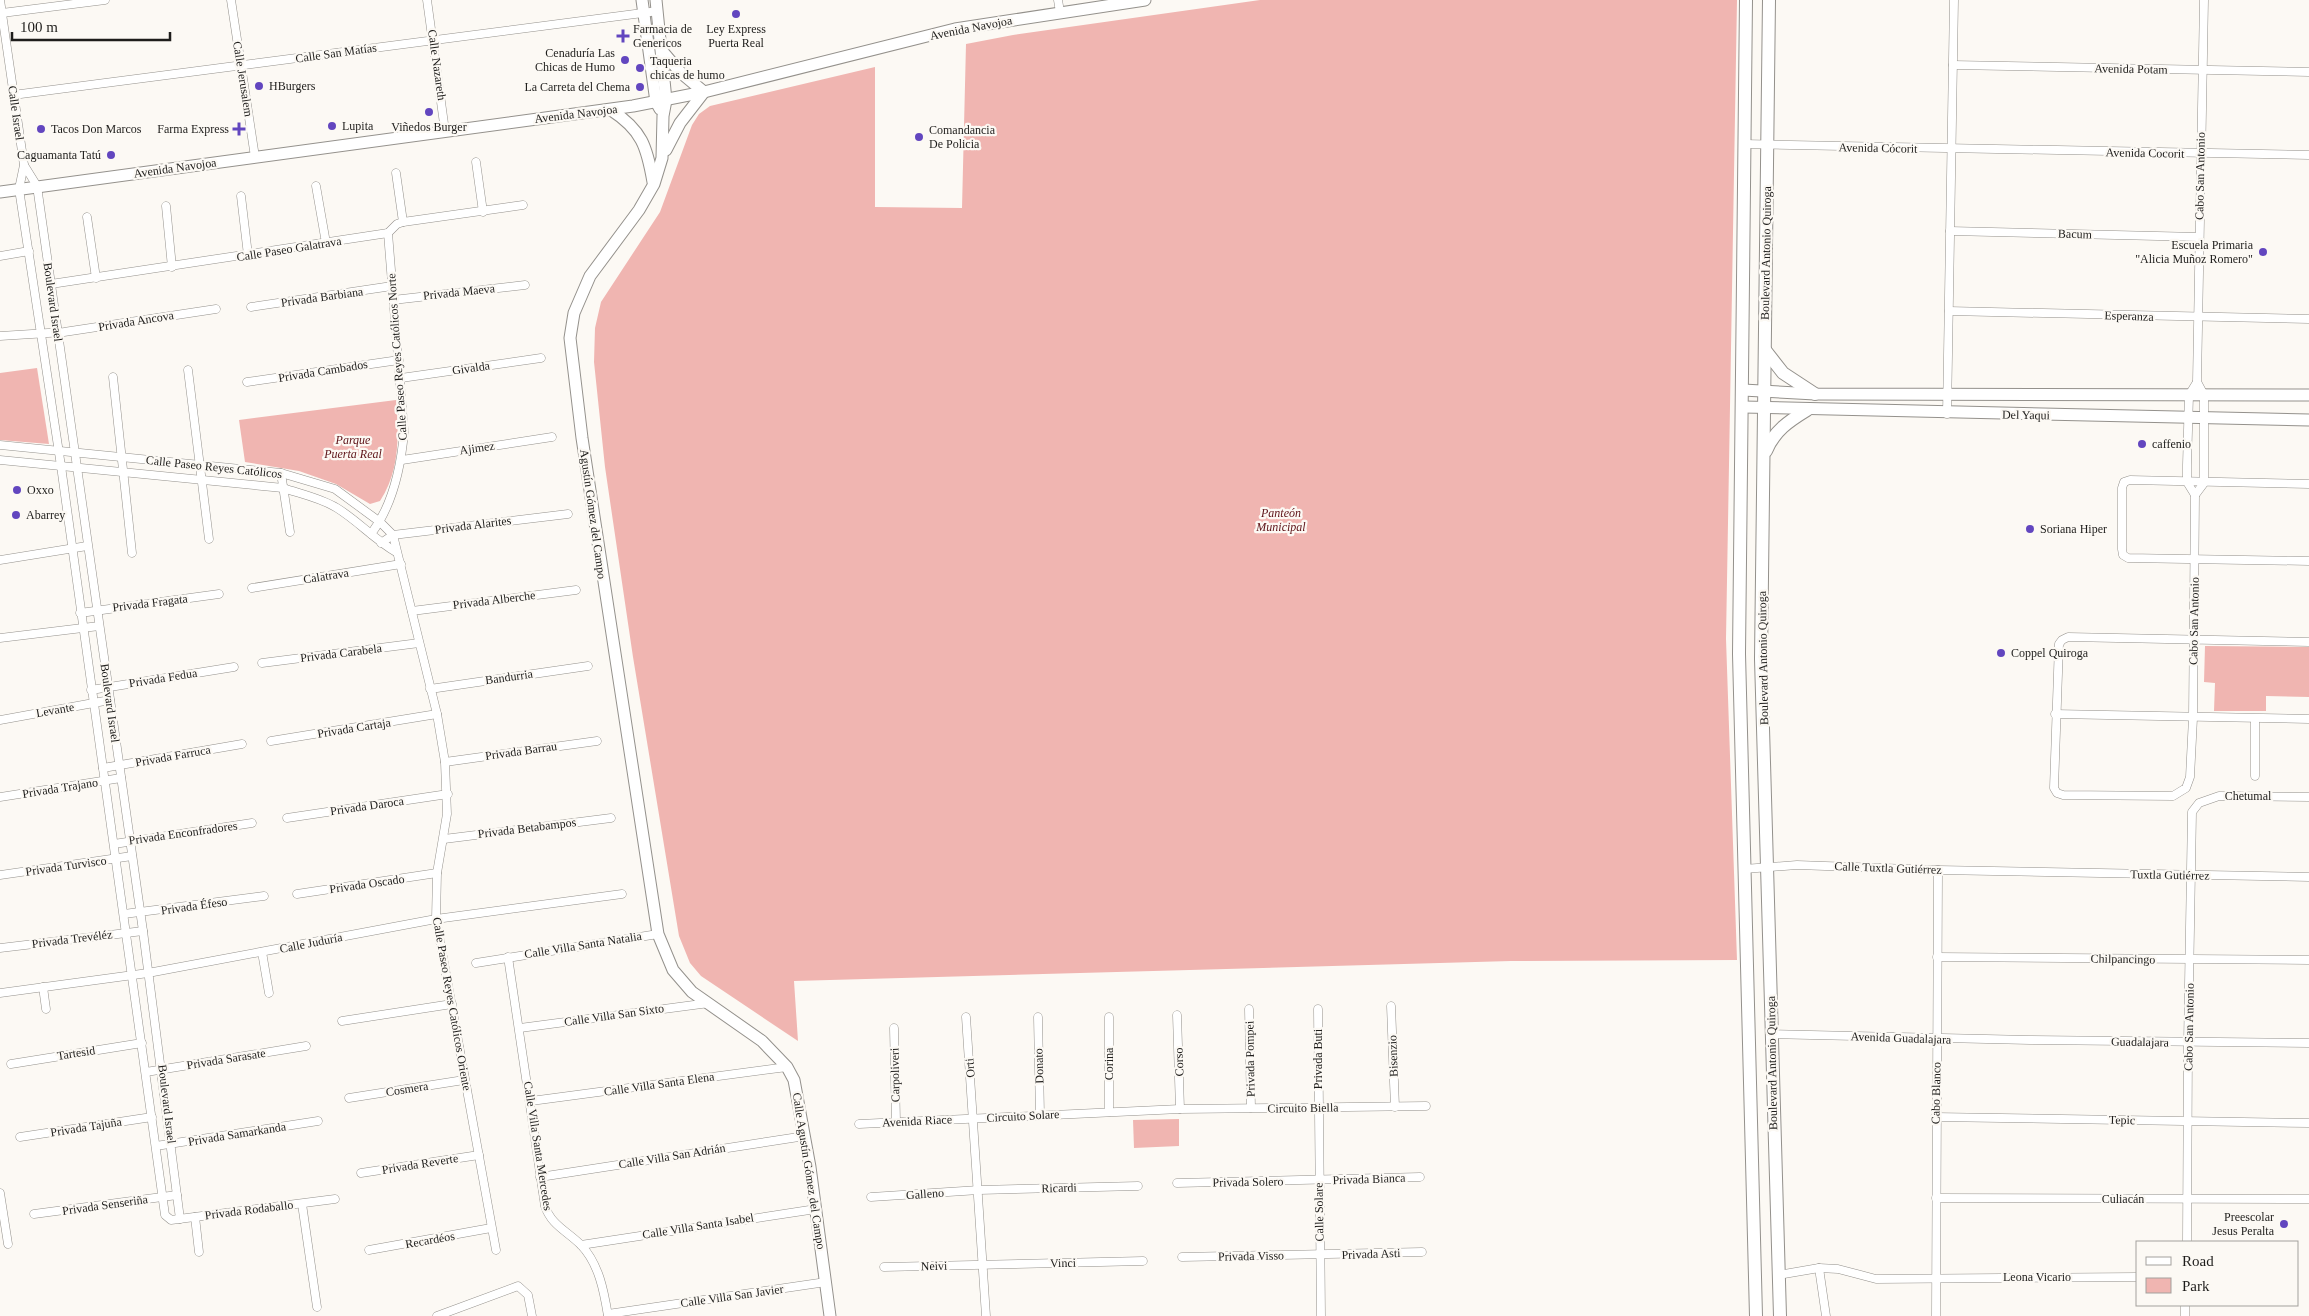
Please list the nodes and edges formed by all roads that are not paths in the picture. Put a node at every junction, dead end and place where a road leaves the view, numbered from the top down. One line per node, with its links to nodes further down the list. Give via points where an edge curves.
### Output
1 (0, 0): 15 (street, Calle Israel)
2 (105, 0): 15 (street)
3 (231, 0): 19 (street, Calle Jerusalem)
4 (427, 0): 16 (street, Calle Nazareth)
5 (642, 0): 14 (street)
6 (1058, 0): 13 (street)
7 (1146, 0): 13 (street, Avenida Navojoa)
8 (1746, 0): 27 (main road, Boulevard Antonio Quiroga)
9 (1769, 0): 28 (main road, Boulevard Antonio Quiroga)
10 (1954, 0): 18 (street)
11 (2204, 0): 20 (street, Cabo San Antonio)
12 (657, 5): 14 (street, Calle San Matías); 17 (street)
13 (1060, 12): 22 (street, Avenida Navojoa, via 955,29)
14 (644, 13): 16 (street, Calle San Matías); 24 (street)
15 (2, 14): 23 (street, Calle Israel)
16 (433, 40): 19 (street, Calle San Matías); 26 (street, Calle Nazareth)
17 (663, 52): 22 (street); 24 (street)
18 (1953, 65): 20 (street, Avenida Potam); 29 (street)
19 (241, 66): 23 (street, Calle San Matías); 33 (street, Calle Jerusalem)
20 (2202, 71): 21 (street, Avenida Potam); 31 (street, Cabo San Antonio)
21 (2309, 72)
22 (704, 92): 24 (street, Avenida Navojoa); 34 (street, via 680,123)
23 (14, 94): 36 (street, Calle Israel)
24 (661, 101): 25 (street, Avenida Navojoa); 34 (street, Agustín Gómez del Campo)
25 (611, 110): 26 (street, Avenida Navojoa); 38 (street, via 640,136 648,153)
26 (446, 131): 33 (street, Avenida Navojoa)
27 (1744, 144): 28 (street, Avenida Cócorit); 78 (main road, Boulevard Antonio Quiroga)
28 (1768, 145): 29 (street, Avenida Cócorit); 70 (main road, Boulevard Antonio Quiroga)
29 (1952, 150): 30 (street, Avenida Cócorit); 49 (street)
30 (2011, 151): 31 (street, Avenida Cocorit)
31 (2201, 155): 32 (street, Avenida Cocorit); 51 (street, Cabo San Antonio)
32 (2309, 155)
33 (255, 157): 39 (street, Avenida Navojoa)
34 (662, 158): 38 (street, Agustín Gómez del Campo)
35 (476, 162): 46 (street)
36 (24, 166): 39 (street, Calle Israel); 41 (street, Calle Israel)
37 (396, 173): 48 (street)
38 (654, 184): 191 (street, Agustín Gómez del Campo, via 639,210 590,276 574,313 570,338 584,457)
39 (37, 186): 41 (street, Avenida Navojoa); 58 (street, Boulevard Israel)
40 (316, 186): 52 (street)
41 (19, 189): 42 (street, Avenida Navojoa); 53 (street, Boulevard Israel)
42 (0, 192)
43 (241, 196): 54 (street)
44 (523, 205): 46 (street, Calle Paseo Galatrava)
45 (166, 206): 56 (street)
46 (483, 212): 48 (street, Calle Paseo Galatrava)
47 (87, 217): 57 (street)
48 (403, 222): 50 (street, Calle Paseo Galatrava)
49 (1950, 231): 51 (street, Bacum); 64 (street)
50 (388, 233): 52 (street, Calle Paseo Galatrava); 60 (street, Calle Paseo Reyes Católicos Norte)
51 (2199, 237): 65 (street, Cabo San Antonio)
52 (326, 243): 54 (street, Calle Paseo Galatrava)
53 (29, 252): 55 (street); 67 (street, Boulevard Israel)
54 (248, 255): 56 (street, Calle Paseo Galatrava)
55 (0, 256)
56 (172, 267): 57 (street, Calle Paseo Galatrava)
57 (96, 278): 58 (street, Calle Paseo Galatrava)
58 (51, 284): 68 (street, Boulevard Israel)
59 (525, 285): 61 (street, Privada Maeva)
60 (392, 286): 61 (street, Calle Paseo Reyes Católicos Norte); 62 (street, Privada Barbiana)
61 (393, 300): 72 (street, Calle Paseo Reyes Católicos Norte)
62 (251, 307)
63 (216, 309): 68 (street, Privada Ancova)
64 (1949, 311): 65 (street, Esperanza); 80 (street)
65 (2197, 317): 66 (street, Esperanza); 77 (street, Cabo San Antonio)
66 (2309, 319)
67 (40, 332): 68 (street, Privada Ancova); 69 (street, Privada Ancova); 94 (street, Boulevard Israel)
68 (57, 332): 95 (street, Boulevard Israel)
69 (0, 336)
70 (1765, 348): 79 (main road, Boulevard Antonio Quiroga); 81 (main road, via 1783,373)
71 (541, 358): 75 (street, Givalda)
72 (399, 360): 75 (street, Calle Paseo Reyes Católicos Norte); 76 (street, Privada Cambados)
73 (188, 370): 100 (street)
74 (113, 377): 96 (street)
75 (401, 378): 99 (street, Calle Paseo Reyes Católicos Norte)
76 (248, 382)
77 (2197, 382): 82 (street); 83 (street, Cabo San Antonio)
78 (1743, 390): 79 (street, Del Yaqui); 85 (main road, Boulevard Antonio Quiroga)
79 (1764, 392): 81 (street, Del Yaqui); 86 (main road, Boulevard Antonio Quiroga)
80 (1948, 393): 81 (street, Del Yaqui); 82 (street, Del Yaqui); 88 (street)
81 (1814, 394)
82 (2189, 395): 83 (street, Del Yaqui); 89 (street)
83 (2204, 395): 84 (street, Del Yaqui); 90 (street, Cabo San Antonio)
84 (2309, 395)
85 (1743, 407): 86 (street, Del Yaqui); 176 (main road, Boulevard Antonio Quiroga, via 1739,654)
86 (1765, 408): 87 (street, Del Yaqui); 97 (main road, Boulevard Antonio Quiroga)
87 (1807, 410): 88 (street, Del Yaqui); 97 (main road, via 1781,427 1771,438)
88 (1947, 414): 89 (street, Del Yaqui)
89 (2189, 417): 90 (street, Del Yaqui); 101 (street)
90 (2204, 418): 91 (street, Del Yaqui); 103 (street, Cabo San Antonio)
91 (2309, 420)
92 (552, 437): 99 (street, Ajimez)
93 (0, 445): 94 (street, Calle Paseo Reyes Católicos)
94 (58, 451): 95 (street, Calle Paseo Reyes Católicos); 102 (street, Boulevard Israel)
95 (76, 453): 96 (street, Calle Paseo Reyes Católicos); 104 (street, Boulevard Israel)
96 (122, 457): 100 (street, Calle Paseo Reyes Católicos); 105 (street)
97 (1763, 458): 175 (main road, Boulevard Antonio Quiroga, via 1761,659)
98 (0, 460): 102 (street)
99 (402, 460): 114 (street, Calle Paseo Reyes Católicos Norte)
100 (199, 463): 106 (street, Calle Paseo Reyes Católicos); 107 (street)
101 (2188, 465): 103 (street); 108 (street)
102 (61, 466): 104 (street); 121 (street, Boulevard Israel)
103 (2204, 466): 109 (street, Cabo San Antonio)
104 (78, 467): 105 (street); 120 (street, Boulevard Israel)
105 (124, 471): 107 (street); 123 (street)
106 (281, 473): 111 (street); 114 (street, Calle Paseo Reyes Católicos, via 335,489)
107 (202, 479): 111 (street); 118 (street)
108 (2187, 482): 109 (street); 112 (street); 125 (street, via 2124,482 2122,549 2128,558)
109 (2204, 483): 110 (street); 112 (street)
110 (2309, 484)
111 (283, 488): 115 (street); 116 (street, via 337,508)
112 (2195, 495): 125 (street, Cabo San Antonio)
113 (568, 514): 117 (street, Privada Alarites)
114 (380, 522): 116 (street, Calle Paseo Reyes Católicos Norte); 117 (street, Calle Paseo Reyes Católicos)
115 (290, 532)
116 (371, 534): 119 (street)
117 (393, 536): 119 (street, Privada Alarites); 122 (street)
118 (209, 539)
119 (382, 543): 122 (street)
120 (87, 546): 121 (street); 131 (street, Boulevard Israel)
121 (72, 549): 124 (street); 133 (street, Boulevard Israel)
122 (396, 552): 127 (street, Calle Paseo Reyes Católicos Oriente)
123 (132, 553)
124 (0, 560)
125 (2194, 560): 126 (street); 137 (street, Cabo San Antonio)
126 (2309, 562)
127 (401, 564): 128 (street, Calatrava); 132 (street, Calle Paseo Reyes Católicos Oriente)
128 (252, 588)
129 (576, 590): 132 (street, Privada Alberche)
130 (220, 594): 131 (street, Privada Fragata)
131 (97, 610): 133 (street, Privada Fragata); 134 (street, Boulevard Israel)
132 (412, 611): 139 (street, Calle Paseo Reyes Católicos Oriente)
133 (80, 613): 135 (street, Boulevard Israel)
134 (99, 626): 135 (street); 143 (street, Boulevard Israel)
135 (83, 628): 136 (street); 145 (street, Boulevard Israel)
136 (0, 638)
137 (2193, 641): 138 (street); 149 (street, via 2068,637 2062,640 2058,644); 150 (street, Cabo San Antonio)
138 (2309, 642)
139 (419, 643): 140 (street, Privada Carabela); 144 (street, Calle Paseo Reyes Católicos Oriente)
140 (262, 663)
141 (588, 666): 144 (street, Bandurria)
142 (234, 667): 143 (street, Privada Fedua)
143 (108, 687): 145 (street, Privada Fedua); 146 (street, Boulevard Israel)
144 (430, 689): 148 (street, Calle Paseo Reyes Católicos Oriente)
145 (91, 690): 147 (street, Boulevard Israel)
146 (110, 700): 147 (street, Levante); 158 (street, Boulevard Israel)
147 (93, 703): 153 (street, Levante); 159 (street, Boulevard Israel)
148 (437, 714): 154 (street, Privada Cartaja); 157 (street, Calle Paseo Reyes Católicos Oriente)
149 (2055, 714): 150 (street); 150 (street, Cabo San Antonio, via 2053,783 2057,793 2173,796 2186,788 2190,777)
150 (2193, 718): 151 (street)
151 (2255, 719): 152 (street); 160 (street)
152 (2309, 719)
153 (0, 720)
154 (271, 741)
155 (597, 741): 157 (street, Privada Barrau)
156 (242, 744): 158 (street, Privada Farruca)
157 (445, 762): 163 (street, Calle Paseo Reyes Católicos Oriente)
158 (119, 766): 159 (street, Privada Farruca); 161 (street, Boulevard Israel)
159 (103, 768): 162 (street, Boulevard Israel)
160 (2254, 776)
161 (121, 778): 162 (street, Privada Trajano); 171 (street, Boulevard Israel)
162 (104, 781): 164 (street, Privada Trajano); 172 (street, Boulevard Israel)
163 (448, 794): 167 (street, Privada Daroca); 170 (street, Calle Paseo Reyes Católicos Oriente)
164 (0, 797)
165 (2309, 797): 166 (street, Chetumal, via 2220,796 2199,804)
166 (2192, 812): 181 (street, Cabo San Antonio)
167 (287, 818)
168 (611, 818): 170 (street, Privada Betabampos)
169 (252, 823): 171 (street, Privada Enconfradores)
170 (444, 839): 179 (street, Calle Paseo Reyes Católicos Oriente)
171 (130, 841): 172 (street, Privada Enconfradores); 173 (street, Boulevard Israel)
172 (114, 844): 174 (street, Boulevard Israel)
173 (132, 856): 174 (street, Privada Turvisco); 186 (street, Boulevard Israel)
174 (116, 858): 180 (street, Privada Turvisco); 187 (street, Boulevard Israel)
175 (1768, 866): 176 (street, Calle Tuxtla Gutiérrez); 177 (street, Calle Tuxtla Gutiérrez); 217 (main road, Boulevard Antonio Quiroga)
176 (1744, 869): 298 (main road, Boulevard Antonio Quiroga)
177 (1938, 870): 178 (street, Calle Tuxtla Gutiérrez); 195 (street, Cabo Blanco)
178 (2032, 872): 181 (street, Tuxtla Gutiérrez)
179 (437, 873): 183 (street, Privada Oscado); 188 (street, Calle Paseo Reyes Católicos Oriente)
180 (0, 875)
181 (2191, 875): 182 (street, Tuxtla Gutiérrez); 196 (street, Cabo San Antonio)
182 (2309, 877)
183 (296, 894)
184 (622, 894): 188 (street, Calle Juduría)
185 (264, 896): 186 (street, Privada Éfeso)
186 (140, 913): 187 (street, Privada Éfeso); 189 (street, Boulevard Israel)
187 (124, 914): 190 (street, Boulevard Israel)
188 (436, 919): 193 (street, Calle Juduría); 205 (street, Calle Paseo Reyes Católicos Oriente)
189 (143, 930): 190 (street, Privada Trevéléz); 199 (street, Boulevard Israel)
190 (126, 932): 192 (street, Privada Trevéléz); 200 (street, Boulevard Israel)
191 (658, 934): 194 (street, Calle Villa Santa Natalia); 204 (street, Calle Agustín Gómez del Campo, via 673,970 692,992)
192 (0, 948)
193 (262, 952): 199 (street, Calle Juduría); 203 (street)
194 (508, 957): 198 (street, Calle Villa Santa Natalia); 215 (street, Calle Villa Santa Mercedes)
195 (1937, 957): 196 (street, Chilpancingo); 218 (street, Cabo Blanco)
196 (2191, 959): 197 (street, Chilpancingo); 221 (street, Cabo San Antonio)
197 (2309, 960)
198 (476, 963)
199 (148, 973): 200 (street, Calle Juduría); 226 (street, Boulevard Israel)
200 (132, 975): 201 (street, Calle Juduría); 220 (street, Boulevard Israel)
201 (43, 987): 202 (street, Calle Juduría); 207 (street)
202 (0, 993)
203 (269, 993)
204 (709, 1002): 215 (street, Calle Villa San Sixto); 225 (street, Calle Agustín Gómez del Campo, via 762,1041)
205 (452, 1004): 214 (street); 228 (street, Calle Paseo Reyes Católicos Oriente)
206 (1391, 1006): 232 (street, Bisenzio)
207 (46, 1009)
208 (1249, 1009): 233 (street, Privada Pompei)
209 (1318, 1009): 234 (street, Privada Buti)
210 (1177, 1015): 235 (street, Corso)
211 (966, 1017): 240 (street, Orti)
212 (1038, 1017): 237 (street, Donato)
213 (1109, 1017): 236 (street, Corina)
214 (342, 1021)
215 (520, 1028): 230 (street, Calle Villa Santa Mercedes)
216 (894, 1028): 243 (street, Carpoliveri)
217 (1771, 1034): 218 (street, Avenida Guadalajara); 287 (main road, Boulevard Antonio Quiroga)
218 (1938, 1039): 219 (street, Avenida Guadalajara); 239 (street, Cabo Blanco)
219 (2030, 1040): 221 (street, Guadalajara)
220 (142, 1043): 224 (street, Tartesid); 227 (street, Boulevard Israel)
221 (2188, 1043): 222 (street, Guadalajara); 242 (street, Cabo San Antonio)
222 (2309, 1043)
223 (306, 1046): 226 (street, Privada Sarasate)
224 (11, 1064)
225 (787, 1067): 230 (street, Calle Villa Santa Elena); 246 (street, Calle Agustín Gómez del Campo, via 794,1080)
226 (162, 1069): 227 (street, Privada Sarasate); 248 (street, Boulevard Israel)
227 (146, 1072): 238 (street, Boulevard Israel)
228 (464, 1080): 229 (street, Cosmera); 250 (street, Calle Paseo Reyes Católicos Oriente)
229 (349, 1098)
230 (531, 1101): 252 (street, Calle Villa Santa Mercedes)
231 (1426, 1106): 232 (street, Circuito Biella)
232 (1395, 1107): 234 (street, Circuito Biella)
233 (1251, 1108): 234 (street, Circuito Biella); 235 (street, Circuito Biella)
234 (1318, 1108): 254 (street, Calle Solare)
235 (1180, 1109): 236 (street, Circuito Solare)
236 (1109, 1112): 237 (street, Circuito Solare)
237 (1040, 1115): 240 (street, Circuito Solare)
238 (152, 1117): 247 (street, Privada Tajuña); 249 (street, Boulevard Israel)
239 (1935, 1117): 242 (street, Tepic); 262 (street, Cabo Blanco)
240 (974, 1118): 243 (street, Avenida Riace); 257 (street, Circuito Solare)
241 (318, 1121): 248 (street, Privada Samarkanda)
242 (2189, 1121): 244 (street, Tepic); 264 (street, Cabo San Antonio)
243 (896, 1122): 245 (street, Avenida Riace)
244 (2309, 1123)
245 (859, 1124)
246 (805, 1136): 252 (street, Calle Villa San Adrián); 267 (street, Calle Agustín Gómez del Campo)
247 (20, 1137)
248 (172, 1143): 249 (street, Privada Samarkanda); 259 (street, Boulevard Israel)
249 (156, 1146): 260 (street, Boulevard Israel)
250 (478, 1155): 251 (street, Privada Reverte); 273 (street, Calle Paseo Reyes Católicos Oriente)
251 (361, 1173)
252 (540, 1176): 276 (street, Calle Villa Santa Mercedes, via 549,1218)
253 (1420, 1177): 254 (street, Privada Bianca)
254 (1319, 1181): 255 (street, Privada Solero); 281 (street, Calle Solare)
255 (1176, 1183)
256 (1138, 1186): 257 (street, Ricardi)
257 (979, 1190): 261 (street, Galleno); 284 (street, Circuito Solare)
258 (0, 1193): 270 (street)
259 (177, 1195): 260 (street, Privada Senseriña); 272 (street, Boulevard Israel)
260 (163, 1197): 268 (street, Privada Senseriña); 269 (street, Boulevard Israel)
261 (871, 1197)
262 (1936, 1198): 264 (street, Culiacán); 288 (street, Cabo Blanco)
263 (335, 1199): 266 (street, Privada Rodaballo)
264 (2188, 1199): 265 (street, Culiacán); 274 (street, Cabo San Antonio)
265 (2309, 1199)
266 (302, 1204): 271 (street, Privada Rodaballo); 291 (street)
267 (816, 1209): 276 (street, Calle Villa Santa Isabel); 290 (street, Calle Agustín Gómez del Campo)
268 (34, 1214)
269 (166, 1216): 272 (street, Privada Rodaballo, via 171,1220)
270 (2, 1217): 275 (street)
271 (195, 1217): 272 (street, Privada Rodaballo); 279 (street)
272 (180, 1219)
273 (491, 1228): 277 (street, Recardéos); 278 (street, Calle Paseo Reyes Católicos Oriente)
274 (2187, 1241)
275 (8, 1244)
276 (581, 1245): 292 (street, Calle Villa Santa Mercedes, via 597,1268)
277 (368, 1250)
278 (496, 1250)
279 (199, 1252)
280 (1422, 1252): 281 (street, Privada Asti)
281 (1320, 1255): 282 (street, Privada Visso); 297 (street, Calle Solare)
282 (1182, 1258)
283 (1143, 1261): 284 (street, Vinci)
284 (983, 1265): 285 (street, Neivi); 296 (street, Circuito Solare)
285 (884, 1267)
286 (1819, 1268): 287 (street, Leona Vicario); 288 (street, Leona Vicario, via 1838,1269 1876,1279); 300 (street)
287 (1778, 1275): 299 (main road, Boulevard Antonio Quiroga)
288 (1937, 1277): 289 (street, Leona Vicario); 301 (street, Cabo Blanco)
289 (2136, 1277)
290 (826, 1282): 292 (street, Calle Villa San Javier); 295 (street, Calle Agustín Gómez del Campo)
291 (317, 1307)
292 (608, 1315)
293 (437, 1316): 294 (street, via 513,1286 523,1288 528,1295)
294 (532, 1316)
295 (830, 1316)
296 (986, 1316)
297 (1321, 1316)
298 (1756, 1316)
299 (1780, 1316)
300 (1826, 1316)
301 (1936, 1316)

